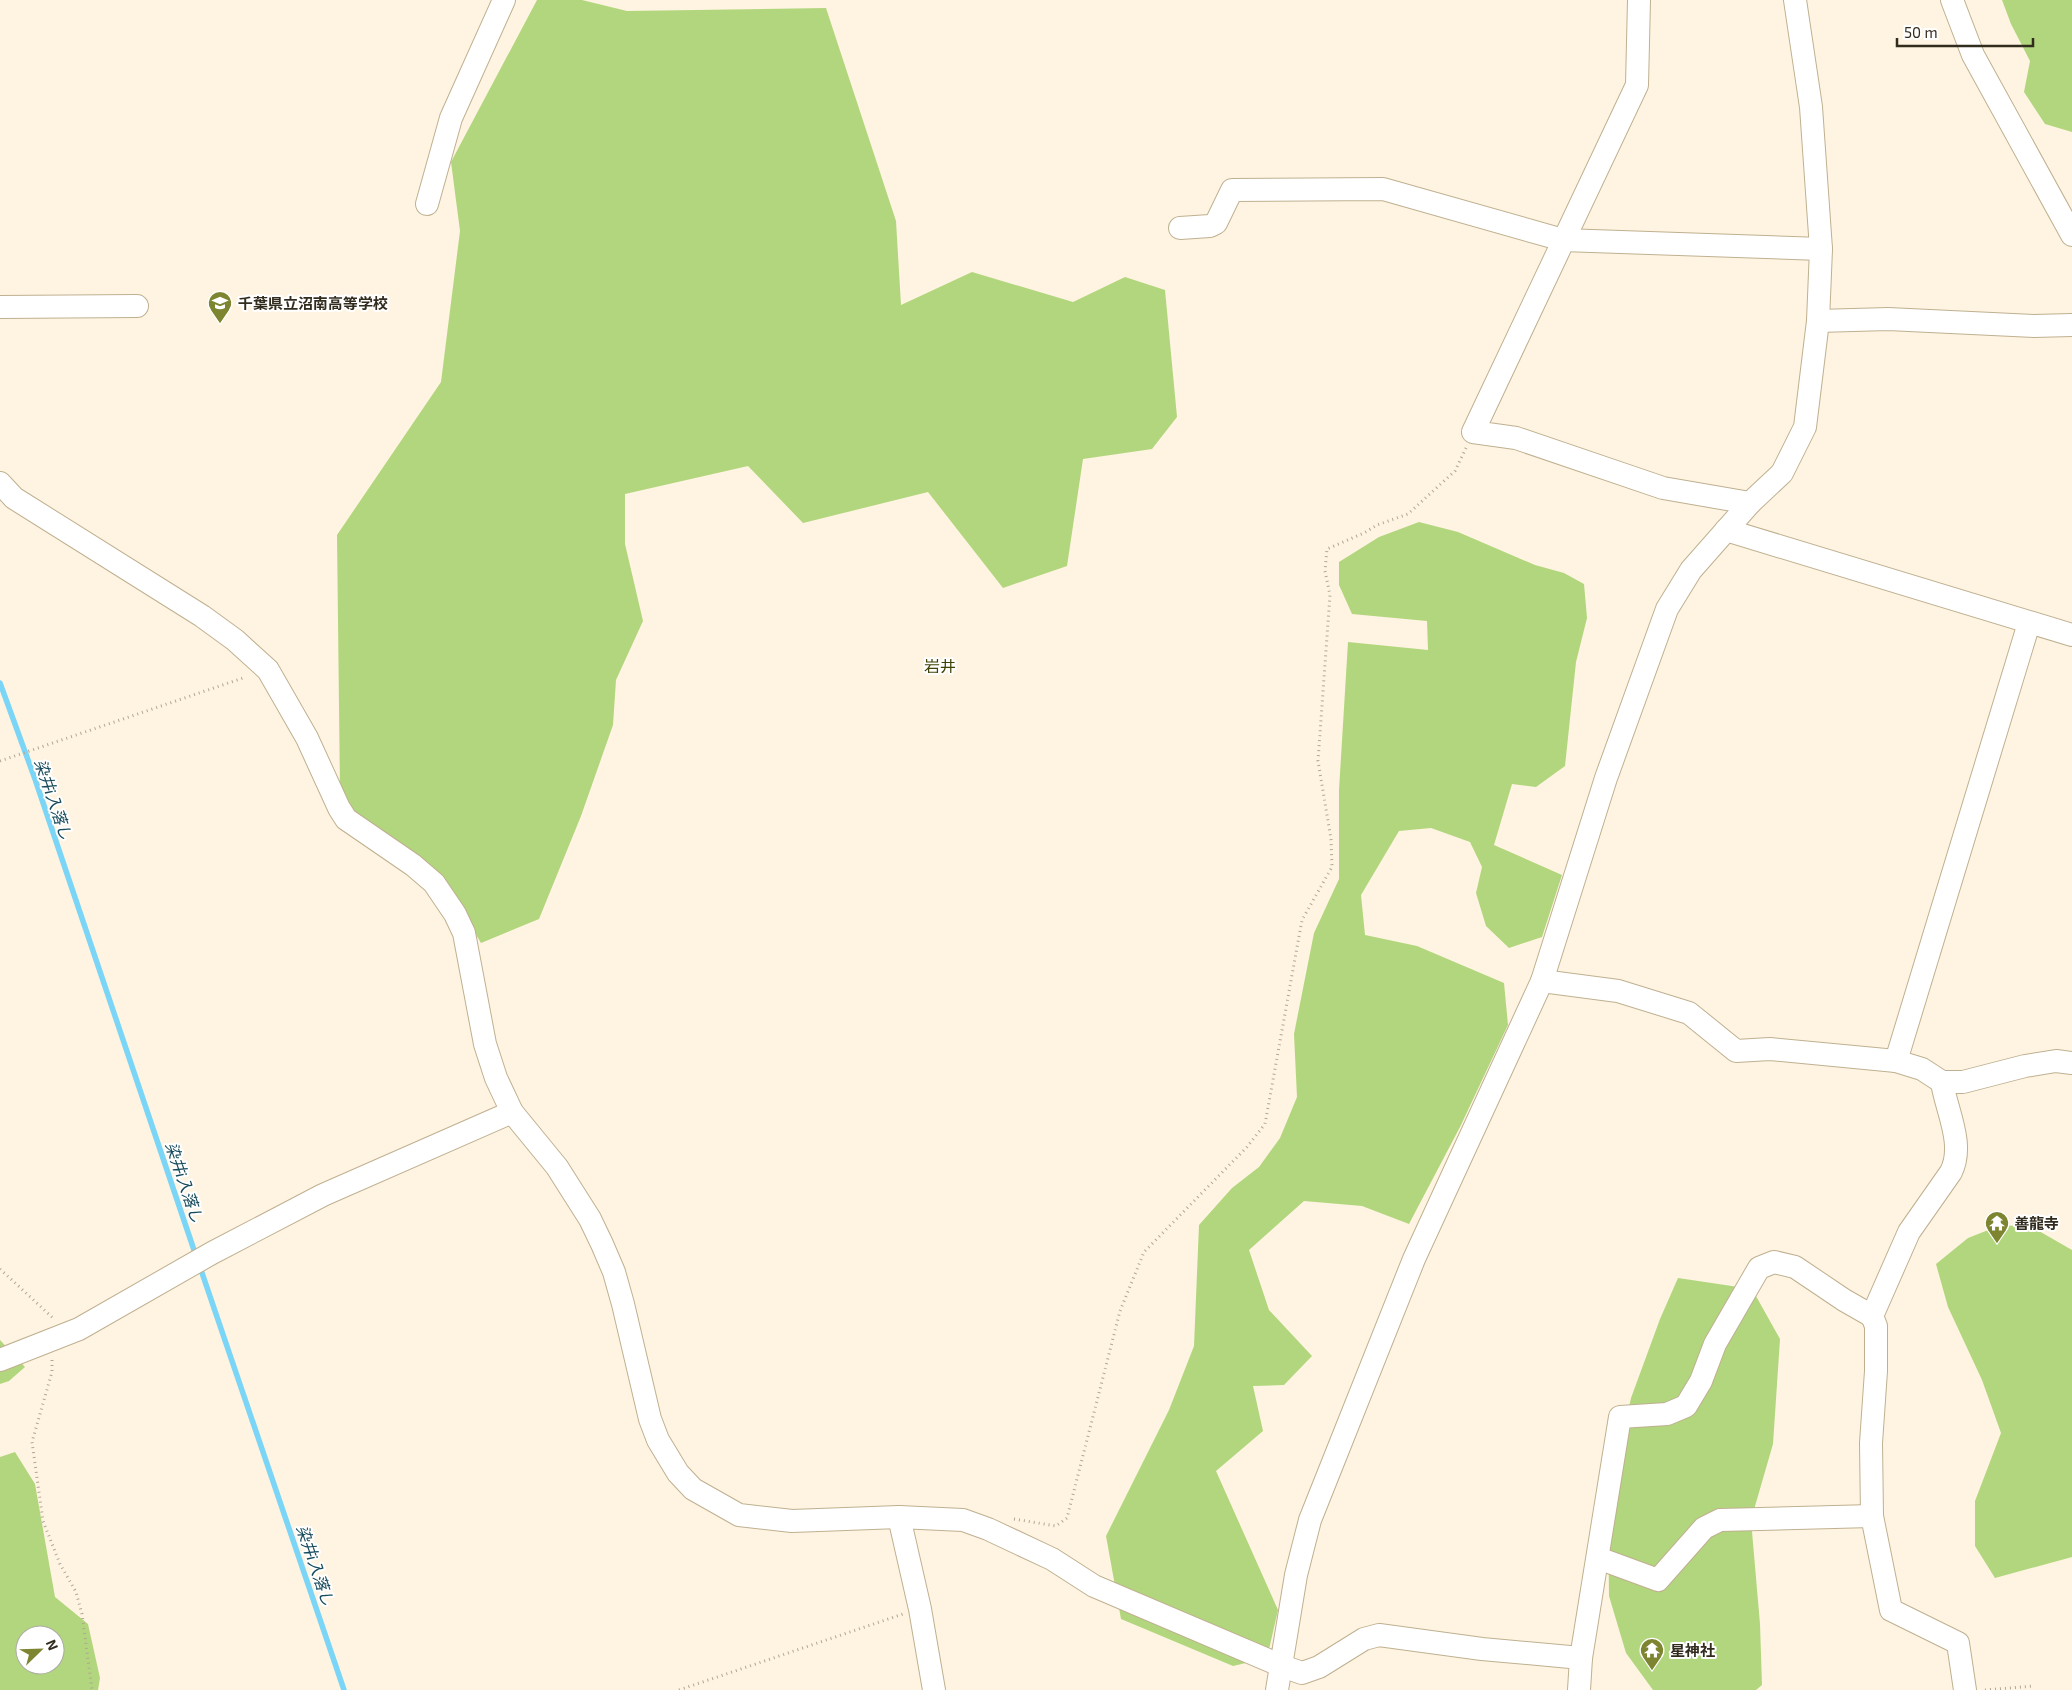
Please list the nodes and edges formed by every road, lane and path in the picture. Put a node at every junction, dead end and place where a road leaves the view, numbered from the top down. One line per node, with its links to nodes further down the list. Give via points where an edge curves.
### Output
1 (504, 0): 5 (street, via 450,118)
2 (1638, 0): 8 (street, via 1637,85)
3 (1795, 0): 9 (street, via 1811,107)
4 (1952, 0): 7 (street, via 1973,55)
5 (427, 204)
6 (1180, 228): 8 (street, via 1216,223 1232,190 1383,190)
7 (2072, 235)
8 (1563, 240): 9 (street); 14 (street)
9 (1820, 249): 12 (street)
10 (137, 306): 11 (street)
11 (0, 307)
12 (1818, 321): 13 (street, via 1888,319); 16 (street, via 1805,427 1782,473)
13 (2072, 326)
14 (1473, 432): 16 (street, via 1516,438 1663,488); 33 (path, via 1455,470 1408,514 1327,549 1324,571 1330,595 1318,761 1331,839 1332,867 1302,920 1265,1124 1247,1148 1144,1252 1120,1310 1067,1518 1056,1526)
15 (0, 483): 20 (street, via 21,503 202,616)
16 (1750, 503): 17 (street)
17 (1726, 530): 18 (street); 22 (street, via 1691,570 1667,609 1606,778)
18 (2029, 623): 19 (street); 23 (street)
19 (2072, 635)
20 (268, 670): 21 (path); 26 (street, via 308,738 346,819 434,883 456,914 464,933 485,1044)
21 (0, 761)
22 (1542, 981): 23 (street, via 1618,991 1689,1013 1736,1051 1770,1049); 37 (street, via 1414,1259 1310,1520 1296,1575)
23 (1896, 1061): 25 (street, via 1922,1069)
24 (2072, 1063): 25 (street, via 2048,1062 1963,1082)
25 (1942, 1082): 28 (street, via 1956,1144 1956,1162 1909,1232)
26 (512, 1112): 29 (street, via 323,1195); 32 (street, via 557,1167 590,1219 614,1272 658,1440 693,1489 740,1515 792,1521)
27 (0, 1268): 29 (path, via 62,1327)
28 (1872, 1316): 31 (street, via 1876,1326 1871,1442); 34 (street, via 1795,1267 1774,1262 1759,1268 1686,1406 1667,1414 1620,1417)
29 (59, 1337): 30 (street); 39 (path, via 32,1442 42,1521 76,1592)
30 (0, 1360)
31 (1872, 1516): 34 (street, via 1720,1520 1704,1528 1658,1580); 43 (street, via 1891,1610 1958,1643)
32 (899, 1517): 35 (street); 37 (street, via 963,1520 988,1529 1052,1559 1094,1586)
33 (1009, 1519)
34 (1598, 1558): 36 (street)
35 (920, 1609): 40 (path); 41 (street)
36 (1581, 1658): 37 (street, via 1379,1635 1364,1639 1319,1667); 42 (street)
37 (1279, 1684)
38 (2034, 1686): 44 (path)
39 (92, 1690)
40 (679, 1690)
41 (934, 1690)
42 (1579, 1690)
43 (1965, 1690)
44 (1982, 1690)

